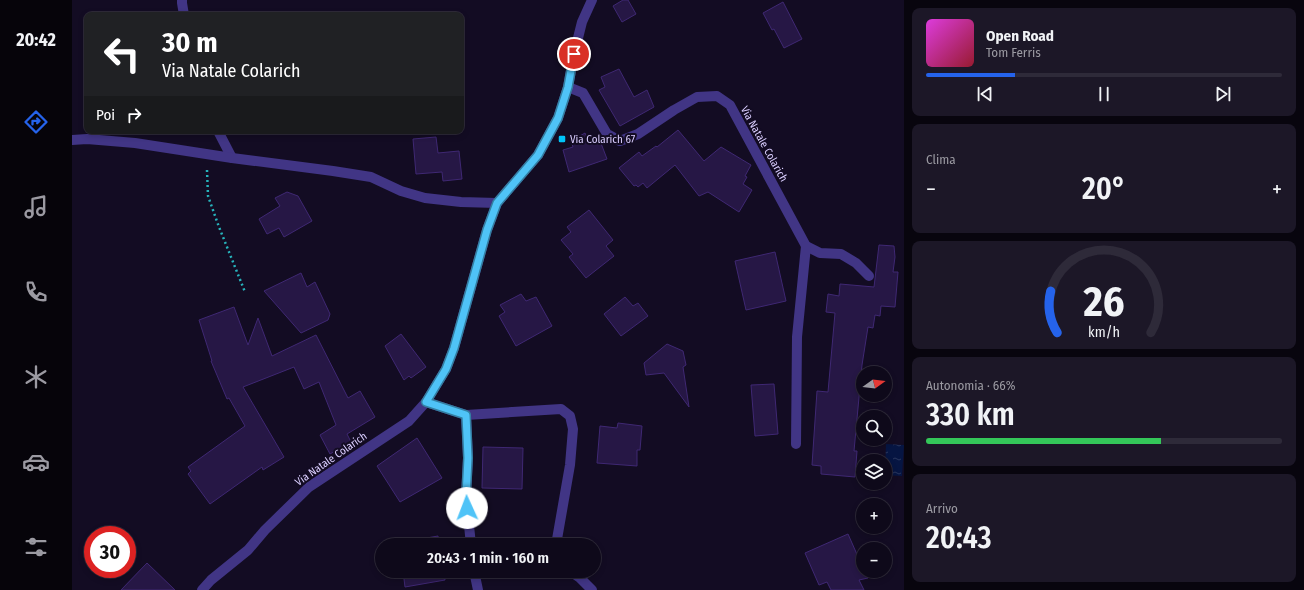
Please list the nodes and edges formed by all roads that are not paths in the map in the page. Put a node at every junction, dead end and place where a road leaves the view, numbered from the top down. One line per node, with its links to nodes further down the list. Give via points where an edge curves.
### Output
1 (182, 0): 3 (street)
2 (592, 0): 4 (street, Via Natale Colarich, via 582,22)
3 (184, 12)
4 (568, 87): 8 (street, Via Natale Colarich, via 558,118 538,155); 9 (street, Via Natale Colarich, via 583,92 607,134 620,141 638,134 697,97 717,96 730,105)
5 (220, 134): 7 (street)
6 (72, 140): 7 (street, via 135,143)
7 (232, 158): 8 (street, via 371,177 401,191 425,198)
8 (497, 203): 11 (street, Via Natale Colarich, via 454,348 446,369)
9 (806, 246): 10 (street, via 820,253 841,254 856,263); 13 (street, via 796,337)
10 (869, 276)
11 (426, 402): 12 (street); 18 (street, Via Natale Colarich, via 409,421 309,488 248,550)
12 (466, 415): 14 (street, via 466,496); 15 (street, via 561,409 570,416 573,429 570,465)
13 (796, 444)
14 (470, 538)
15 (557, 538)
16 (475, 578): 19 (street)
17 (580, 578): 20 (street)
18 (202, 590)
19 (478, 590)
20 (592, 590)

